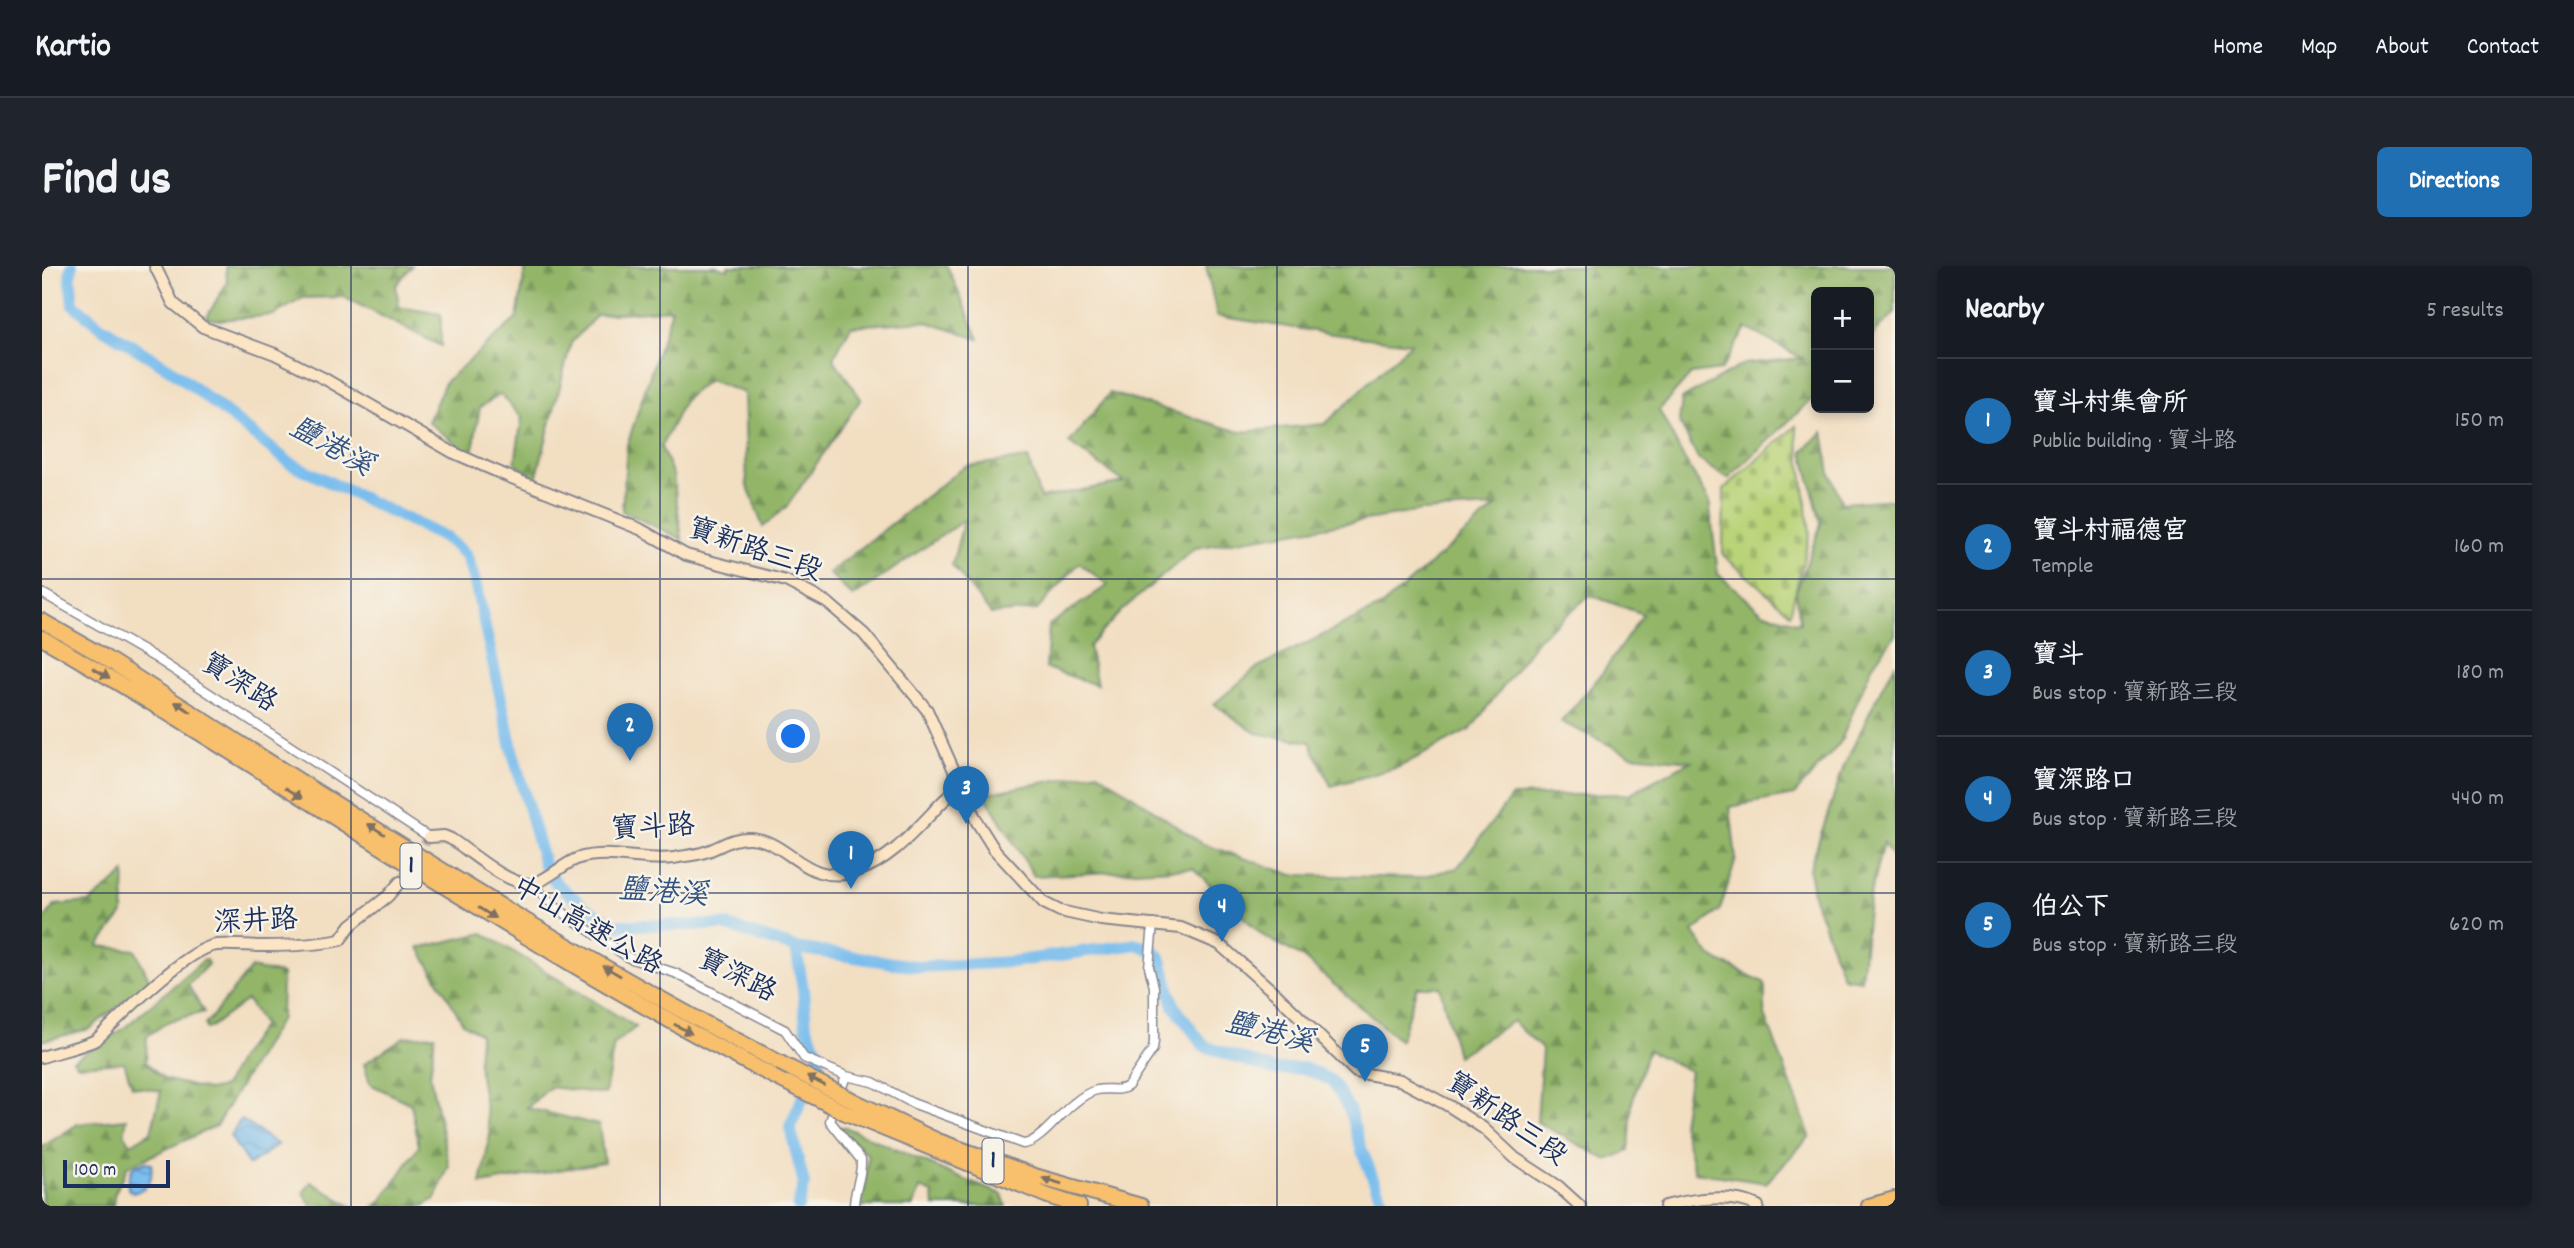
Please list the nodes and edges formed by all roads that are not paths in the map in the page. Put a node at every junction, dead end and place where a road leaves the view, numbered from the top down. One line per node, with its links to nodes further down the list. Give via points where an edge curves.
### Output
1 (155, 266): 5 (street, 寶新路三段, via 173,303 203,327 299,366 452,452 640,529 686,555 786,581 828,603 864,634 927,710)
2 (42, 593): 6 (street, 寶深路, via 154,657)
3 (42, 621): 12 (highway, 中山高速公路 / 1, one-way to 3, bridge, via 462,883)
4 (42, 638): 12 (highway, 中山高速公路 / 1, one-way to 12, bridge, via 547,950 711,1044 787,1083)
5 (960, 789): 8 (street, 寶斗路, via 890,853 850,873 814,870 749,838 670,858 586,857 561,866); 9 (street, 寶新路三段, via 994,849 1044,903 1101,920)
6 (429, 837): 8 (street, 寶深路, via 451,839 510,879)
7 (400, 882): 10 (street, 深井路, via 340,940 214,945 200,950 96,1040)
8 (535, 885): 11 (street, 寶深路, via 561,911 629,958 676,973 785,1030 804,1058)
9 (1153, 924): 11 (street, 寶深路, via 1149,967 1154,987 1153,1049 1128,1086 1087,1094 1028,1144 912,1103 873,1082); 17 (street, 寶新路三段, via 1192,931 1219,944 1356,1072 1400,1080 1449,1106)
10 (42, 1057)
11 (846, 1076): 14 (street, via 830,1121 861,1160)
12 (849, 1106): 15 (highway, 中山高速公路 / 1, via 1012,1182); 16 (highway, 中山高速公路 / 1, one-way to 12, via 1038,1177)
13 (1895, 1199): 20 (highway)
14 (854, 1206)
15 (1079, 1206)
16 (1141, 1206)
17 (1580, 1206)
18 (1665, 1206): 19 (street, via 1724,1198)
19 (1758, 1206)
20 (1868, 1206)

